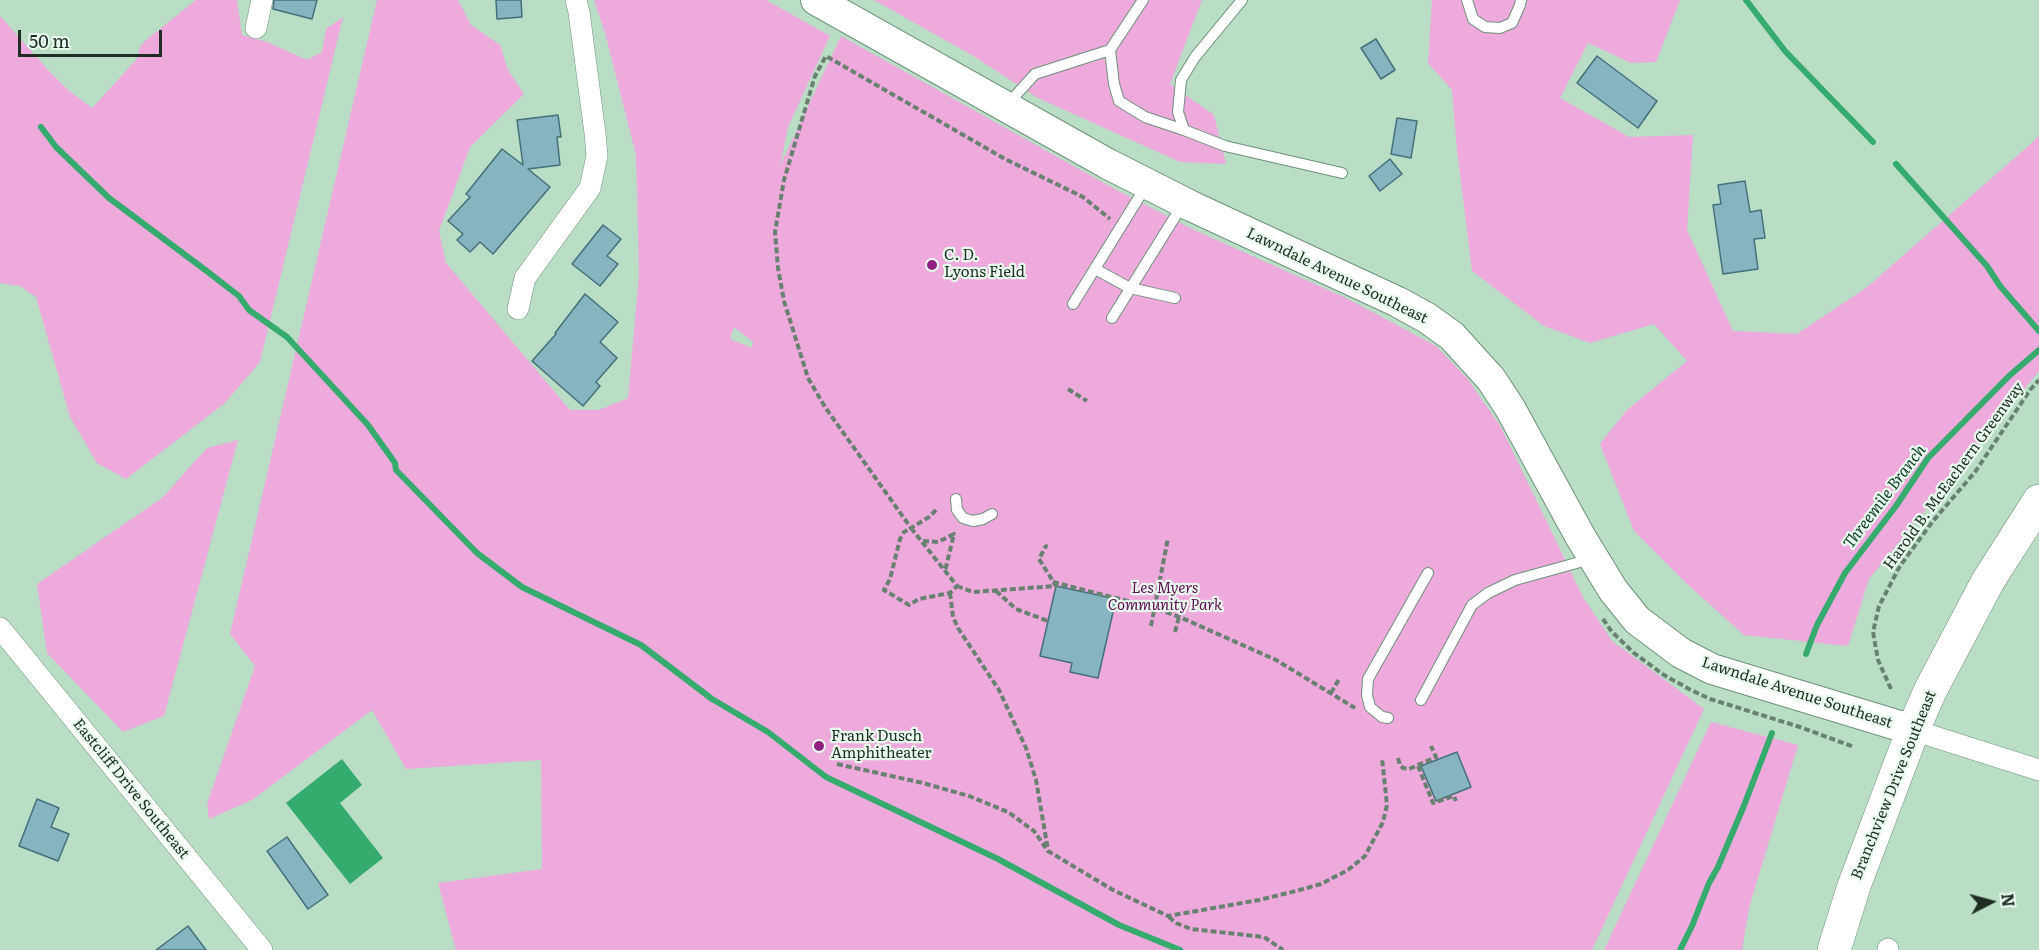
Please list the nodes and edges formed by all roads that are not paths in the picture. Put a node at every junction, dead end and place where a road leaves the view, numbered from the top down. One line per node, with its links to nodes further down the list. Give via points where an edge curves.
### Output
1 (262, 0): 8 (street)
2 (576, 0): 19 (street, via 597,156 590,188 525,278)
3 (816, 0): 10 (street, Lawndale Avenue Southeast)
4 (1143, 0): 9 (lane)
5 (1242, 0): 11 (lane, via 1180,80 1178,112)
6 (1467, 0): 7 (lane, via 1473,20 1485,27 1500,28 1512,23)
7 (1521, 0)
8 (256, 28)
9 (1110, 50): 10 (lane, via 1035,74); 11 (lane, via 1119,101 1145,117)
10 (1006, 106): 13 (street, Lawndale Avenue Southeast)
11 (1184, 130): 12 (lane, via 1225,146)
12 (1342, 173)
13 (1147, 183): 14 (street, Lawndale Avenue Southeast); 15 (lane)
14 (1184, 202): 16 (lane); 24 (street, Lawndale Avenue Southeast, via 1398,302 1452,336 1491,379 1510,408)
15 (1095, 269): 16 (lane); 18 (lane)
16 (1130, 288): 17 (lane); 20 (lane)
17 (1175, 298)
18 (1073, 304)
19 (518, 309)
20 (1112, 318)
21 (956, 499): 23 (lane, via 963,518 974,521)
22 (2039, 501): 29 (main road, Branchview Drive Southeast, via 1988,581)
23 (992, 514)
24 (1594, 558): 27 (lane, via 1515,580 1472,605); 29 (street, Lawndale Avenue Southeast, via 1637,620 1681,653 1712,669)
25 (1428, 573): 28 (lane, via 1368,679 1370,706)
26 (0, 628): 31 (street, Eastcliff Drive Southeast)
27 (1421, 700)
28 (1388, 718)
29 (1913, 730): 30 (street); 32 (main road, Branchview Drive Southeast)
30 (2039, 770)
31 (262, 950)
32 (1834, 950)

